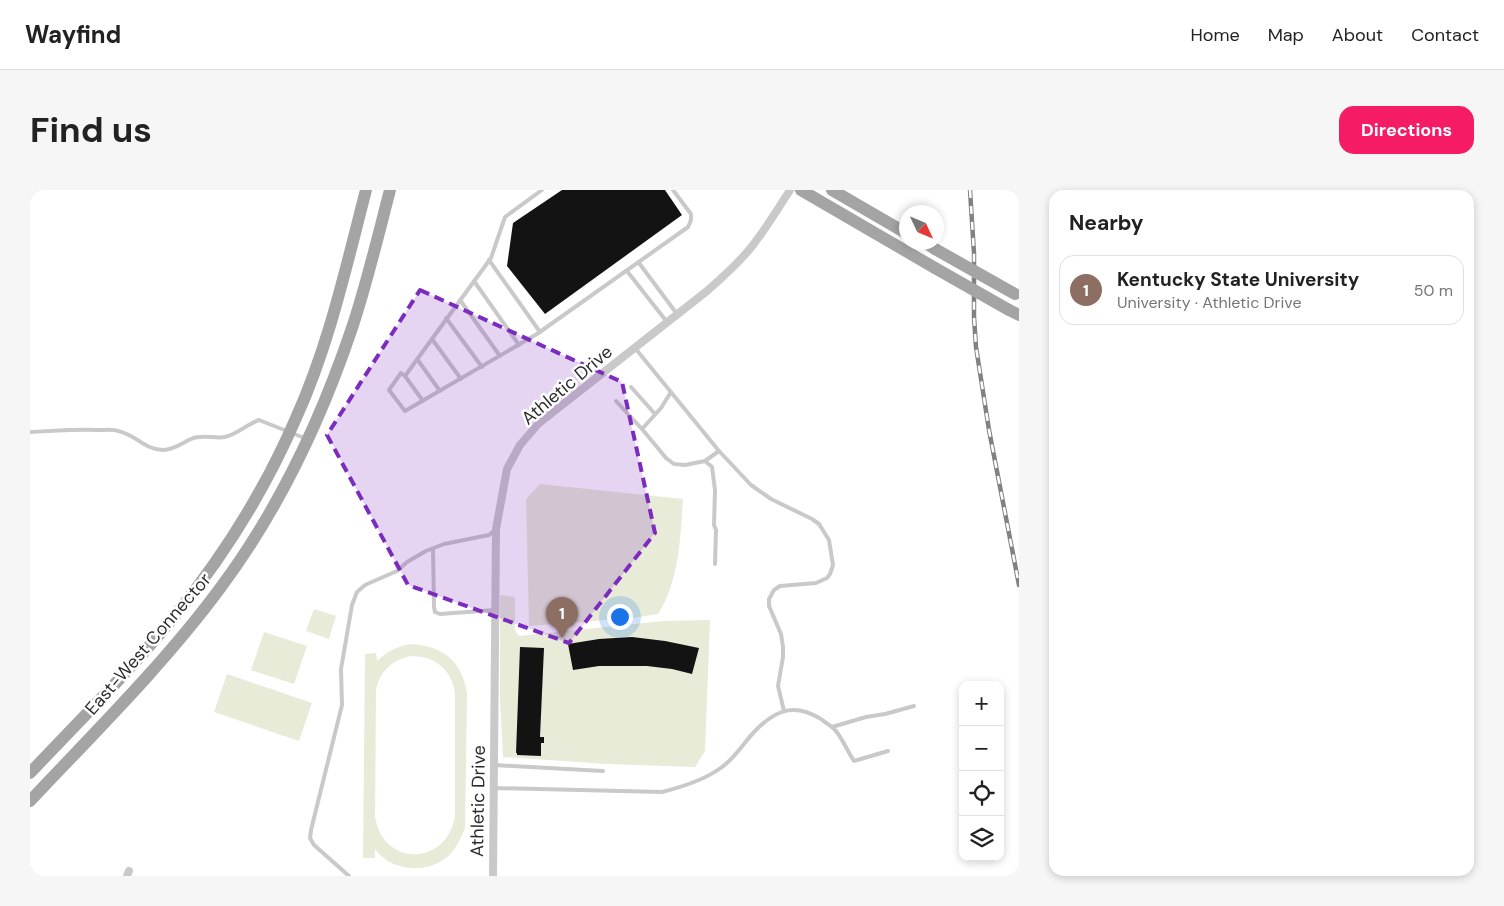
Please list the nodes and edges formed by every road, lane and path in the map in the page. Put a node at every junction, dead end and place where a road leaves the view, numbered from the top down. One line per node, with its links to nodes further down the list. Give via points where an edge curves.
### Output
1 (366, 190): 37 (main road, East-West Connector, via 326,342)
2 (390, 190): 38 (main road, East-West Connector, via 352,328)
3 (542, 190): 10 (lane, via 505,217)
4 (673, 190): 11 (lane, via 691,214 688,227)
5 (790, 190): 17 (street, Athletic Drive, via 770,223 729,272)
6 (801, 190): 16 (main road, bridge)
7 (832, 190): 8 (main road)
8 (899, 229)
9 (938, 250): 14 (main road, bridge)
10 (489, 260): 13 (lane); 20 (lane)
11 (639, 263): 12 (lane); 17 (lane)
12 (627, 271): 19 (lane); 20 (lane)
13 (474, 281): 15 (lane); 22 (lane)
14 (1017, 295)
15 (460, 300): 18 (lane); 24 (lane)
16 (1014, 312)
17 (677, 314): 19 (street, Athletic Drive)
18 (446, 318): 21 (lane); 26 (lane)
19 (667, 322): 23 (street, Athletic Drive)
20 (540, 332): 22 (lane)
21 (432, 339): 25 (lane); 28 (lane)
22 (519, 345): 24 (lane)
23 (635, 348): 31 (lane); 41 (street, Athletic Drive, via 540,423 520,445 507,469)
24 (500, 356): 26 (lane)
25 (417, 359): 27 (lane); 30 (lane)
26 (482, 367): 28 (lane)
27 (405, 376): 32 (lane); 32 (lane, via 401,373 388,390 405,411)
28 (461, 379): 30 (lane)
29 (631, 387): 34 (lane)
30 (440, 391): 32 (lane)
31 (671, 392): 34 (lane); 39 (lane)
32 (423, 401)
33 (616, 401): 35 (lane)
34 (655, 414): 35 (lane)
35 (642, 429): 40 (lane, via 674,464)
36 (30, 432): 37 (lane, via 117,430 155,450 173,449 193,438 223,438 260,420)
37 (290, 432): 38 (lane); 51 (main road, East-West Connector, via 244,519 193,593 148,647)
38 (308, 439): 53 (main road, East-West Connector, via 256,536 204,610)
39 (719, 451): 40 (lane); 46 (lane, via 761,493 819,524 830,543 833,565 827,578 816,583 780,586 769,599 782,640 778,686)
40 (705, 461): 43 (lane, via 712,467)
41 (496, 529): 42 (lane, via 489,535); 44 (street, Athletic Drive)
42 (433, 549): 44 (lane, via 435,612); 54 (lane, via 397,571 365,585 352,604 342,669 342,705 310,838)
43 (716, 564)
44 (495, 610): 49 (street, Athletic Drive)
45 (914, 706): 47 (lane)
46 (784, 712): 47 (lane, via 797,709 811,713); 52 (lane, via 770,718 755,731 721,768 662,792)
47 (832, 727): 48 (lane, via 854,761)
48 (888, 751)
49 (494, 765): 50 (lane); 52 (street, Athletic Drive)
50 (602, 771)
51 (30, 773)
52 (494, 788): 55 (street, Athletic Drive)
53 (30, 801)
54 (349, 876)
55 (493, 876)

